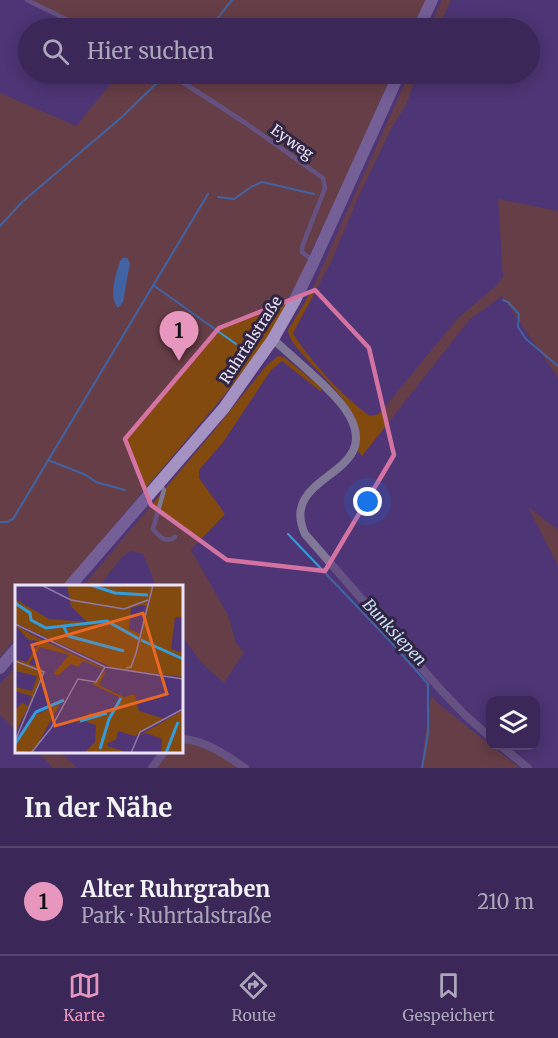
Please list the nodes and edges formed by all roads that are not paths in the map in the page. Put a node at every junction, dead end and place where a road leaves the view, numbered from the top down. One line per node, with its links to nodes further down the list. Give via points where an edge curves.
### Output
1 (27, 0): 3 (lane)
2 (432, 0): 4 (main road)
3 (64, 18)
4 (424, 18)
5 (185, 84): 7 (lane, Eyweg, via 323,178 325,188 302,247 302,252)
6 (394, 84): 7 (main road, Ruhrtalstraße)
7 (314, 261): 8 (main road, Ruhrtalstraße)
8 (273, 339): 9 (main road, Ruhrtalstraße, via 224,408); 14 (street, via 342,404 354,428 349,458 300,504 305,534 440,689)
9 (159, 484): 10 (lane, via 164,490 153,530 165,540); 11 (main road, Ruhrtalstraße)
10 (175, 537)
11 (71, 585)
12 (15, 650): 13 (main road)
13 (0, 668)
14 (486, 733)
15 (183, 739): 19 (street, via 209,746)
16 (506, 750): 20 (street)
17 (163, 753): 18 (street)
18 (152, 768)
19 (245, 768)
20 (528, 768)

